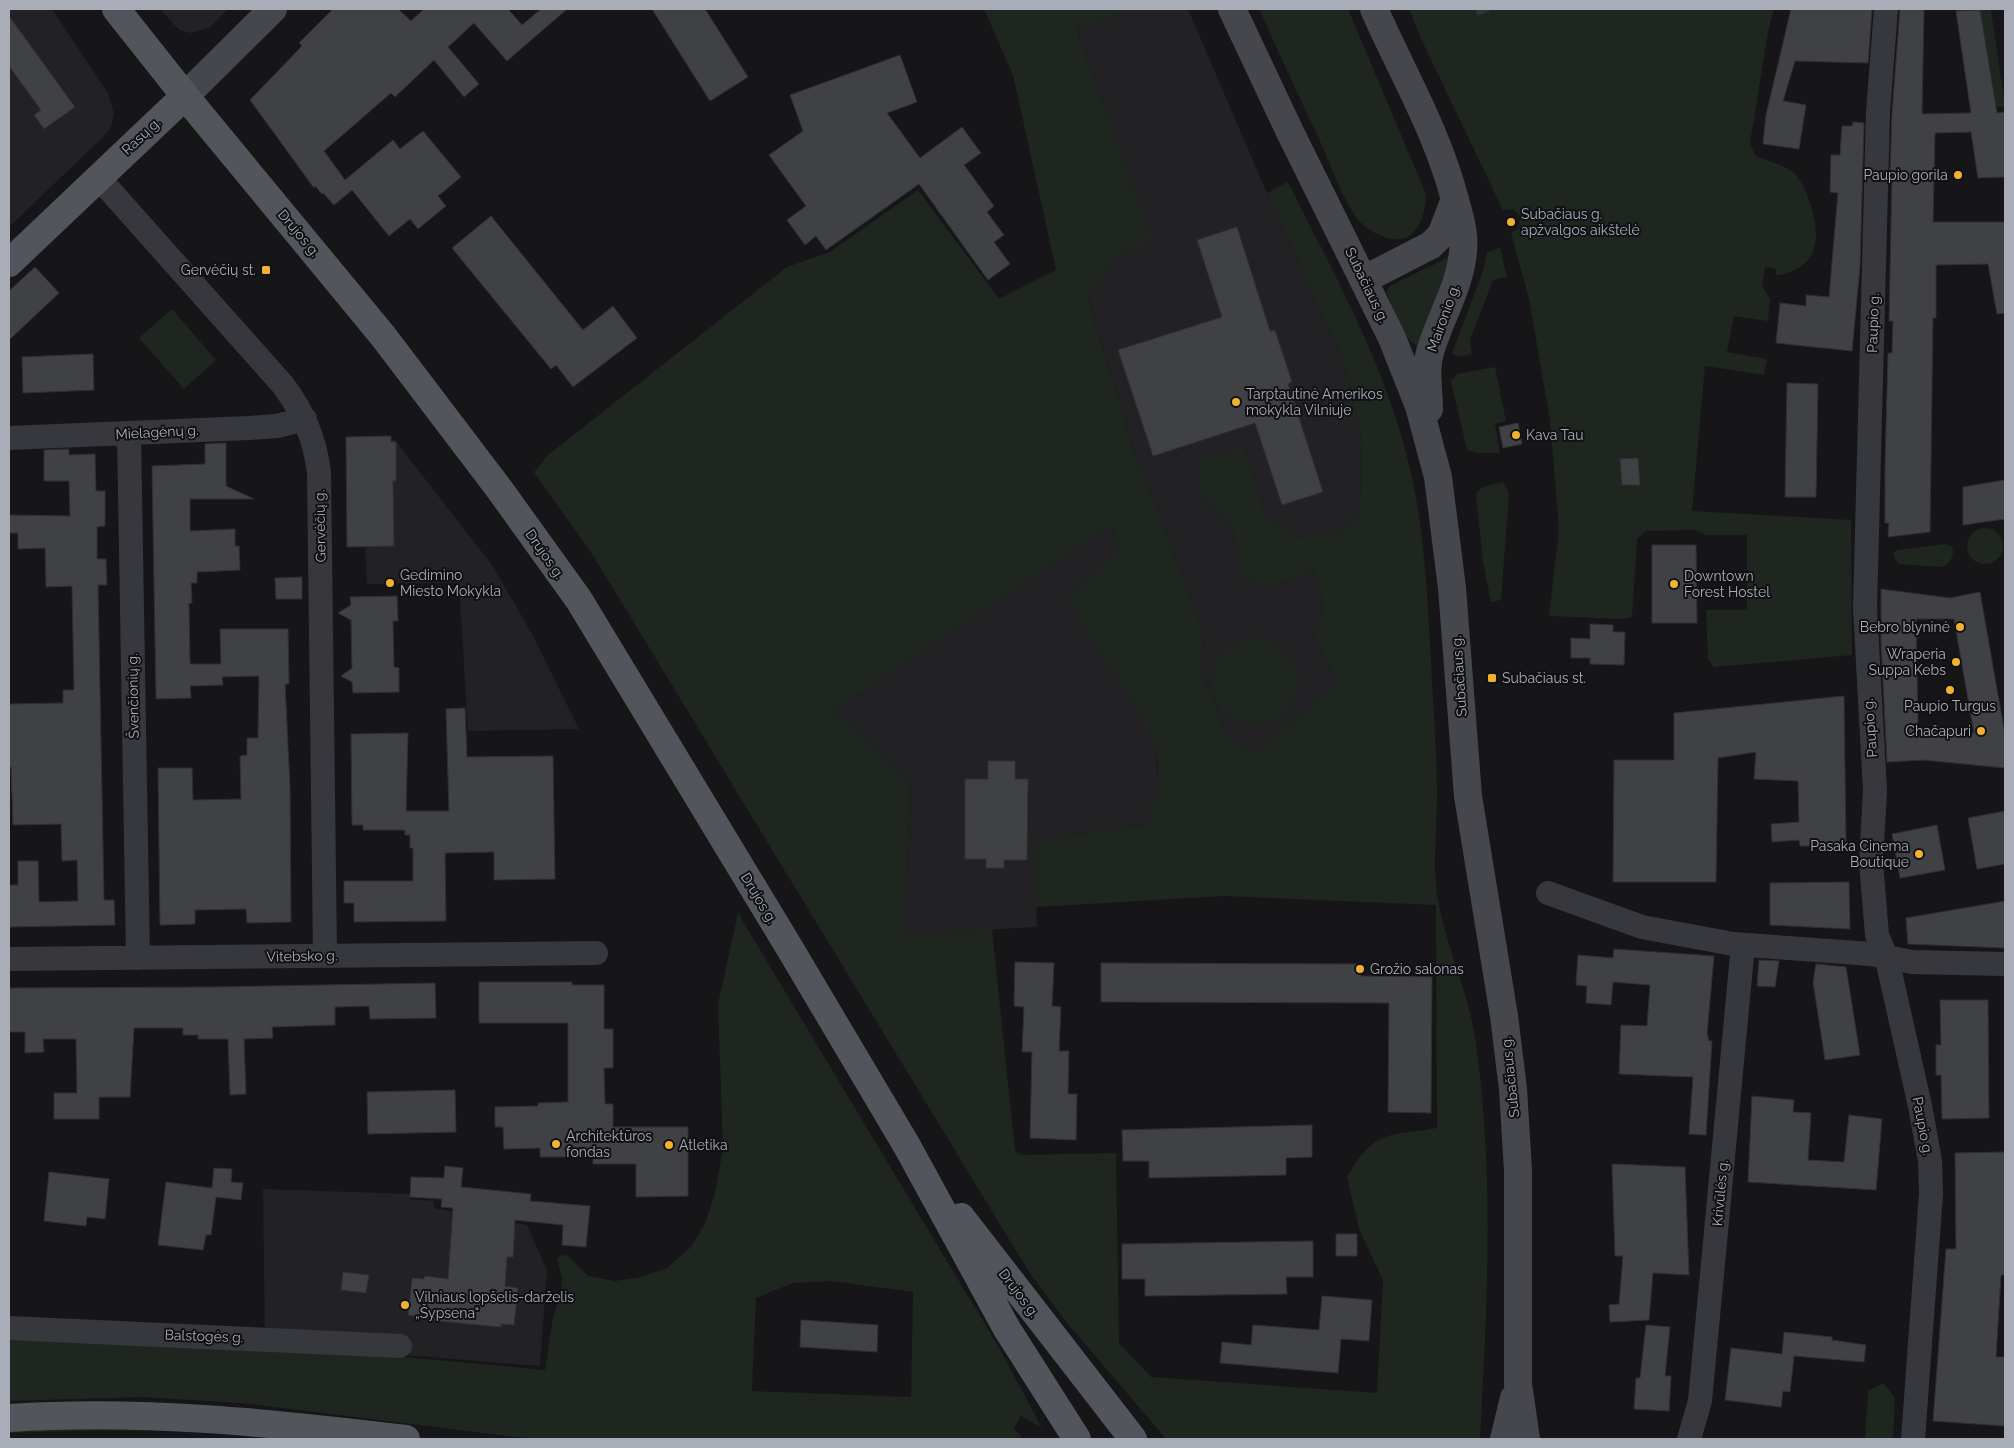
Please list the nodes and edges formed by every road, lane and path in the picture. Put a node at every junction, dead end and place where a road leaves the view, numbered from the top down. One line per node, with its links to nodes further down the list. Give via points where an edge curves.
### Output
1 (116, 9): 6 (main road, Drujos g.)
2 (273, 9): 6 (main road, Rasų g.)
3 (1232, 9): 10 (main road, Subačiaus g.)
4 (1374, 9): 8 (main road, Maironio g., via 1440,152)
5 (1886, 9): 21 (street, Paupio g., via 1878,112 1865,608 1875,791 1872,891 1877,935)
6 (185, 96): 7 (main road, Rasų g.); 23 (main road, Drujos g., via 383,336 500,490 578,600)
7 (98, 177): 9 (main road, Rasų g.); 11 (street, Gervėčių g., via 283,385)
8 (1455, 199): 10 (main road, via 1440,235 1431,245); 14 (main road, Maironio g., via 1464,230 1463,253 1427,364)
9 (9, 262)
10 (1365, 279): 14 (main road, Subačiaus g., via 1407,372)
11 (305, 419): 12 (street, Mielagėnų g., via 277,426); 18 (street, Gervėčių g., via 313,436 319,473)
12 (129, 434): 13 (street, Mielagėnų g.); 20 (street, Švenčionių g.)
13 (9, 438)
14 (1429, 438): 26 (main road, Subačiaus g., via 1445,524 1452,588 1468,796 1513,1089 1518,1170)
15 (1548, 893): 16 (street, via 1642,927)
16 (1743, 945): 21 (street, via 1871,954); 33 (street, Krivūlės g., via 1701,1392)
17 (596, 953): 18 (street, Vitebsko g.)
18 (325, 955): 20 (street, Vitebsko g.)
19 (9, 958): 20 (street, Vitebsko g.)
20 (138, 958)
21 (1887, 958): 22 (street, via 1912,962); 34 (street, Paupio g., via 1930,1161 1931,1194)
22 (2005, 964)
23 (907, 1146): 29 (main road, Drujos g., via 1007,1329); 30 (main road, Drujos g.)
24 (9, 1328): 25 (street, Balstogės g.)
25 (400, 1346)
26 (1518, 1384): 31 (main road, Subačiaus g.); 32 (main road, Subačiaus g.)
27 (9, 1418): 28 (main road, via 191,1417)
28 (406, 1439)
29 (1077, 1439)
30 (1133, 1439)
31 (1504, 1439)
32 (1526, 1439)
33 (1689, 1439)
34 (1913, 1439)

